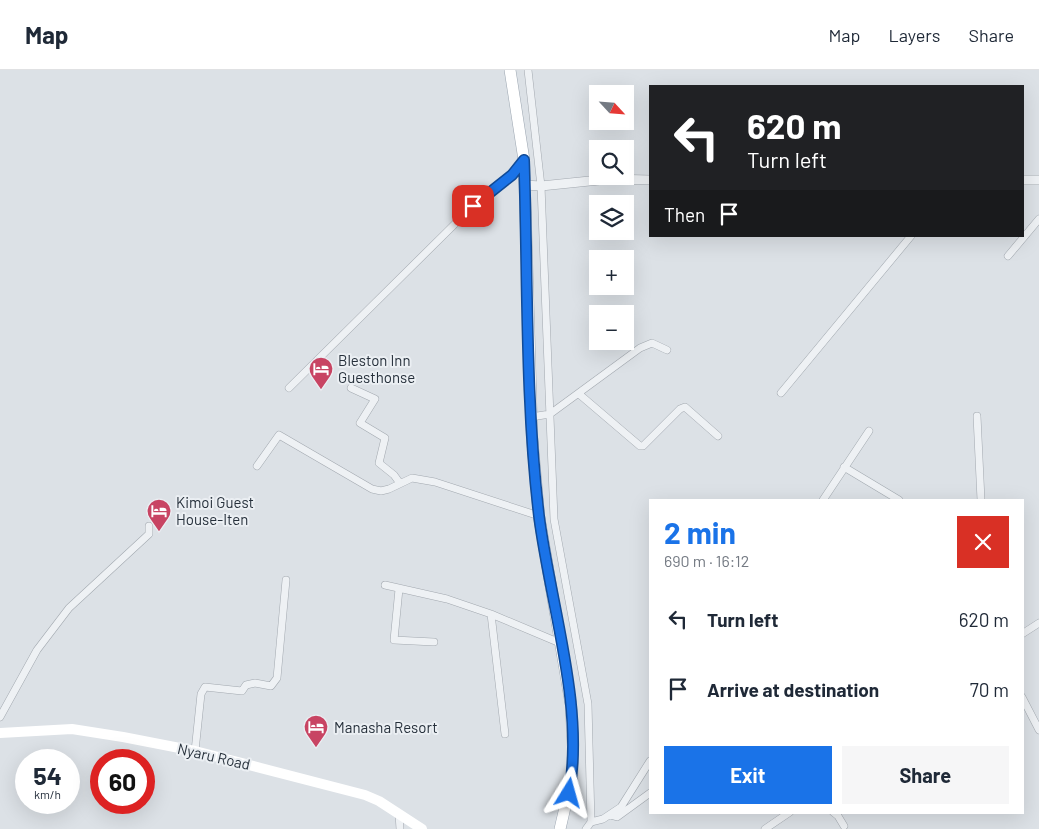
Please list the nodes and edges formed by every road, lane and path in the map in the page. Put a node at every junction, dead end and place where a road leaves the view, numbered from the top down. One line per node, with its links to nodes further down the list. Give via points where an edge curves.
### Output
1 (510, 70): 3 (main road)
2 (528, 70): 8 (street)
3 (524, 160): 7 (main road); 15 (street)
4 (649, 180): 8 (street, via 609,179)
5 (1024, 180): 6 (street)
6 (1039, 180)
7 (524, 185): 8 (street); 21 (main road)
8 (541, 186): 19 (street)
9 (1039, 219): 11 (street)
10 (910, 237): 17 (street)
11 (1024, 237)
12 (1024, 237): 13 (street)
13 (1008, 256)
14 (666, 350): 18 (street, via 652,342 640,348)
15 (289, 388)
16 (351, 388): 26 (street, via 375,399 360,423 385,438 379,463)
17 (781, 393)
18 (579, 394): 19 (street); 23 (street, via 640,446 685,407)
19 (550, 414): 21 (street); 52 (street, via 554,519 588,704)
20 (977, 416): 29 (street)
21 (531, 417): 30 (main road)
22 (869, 431): 25 (street)
23 (718, 436)
24 (257, 466): 26 (street, via 279,435 372,489 381,491)
25 (844, 467): 27 (street); 28 (street)
26 (399, 482): 30 (street, via 412,478 435,482)
27 (824, 499)
28 (897, 499)
29 (981, 499)
30 (539, 516): 39 (main road)
31 (148, 526): 41 (street, via 149,534 69,608 38,650)
32 (286, 580): 45 (street, via 277,678 271,686 255,683 246,685 242,691 205,687 201,694)
33 (385, 586): 34 (street)
34 (399, 588): 35 (street); 38 (street, via 394,640)
35 (490, 614): 39 (street); 44 (street)
36 (1039, 624): 37 (street)
37 (1024, 633)
38 (434, 642)
39 (560, 643): 56 (main road, via 571,705 573,747 572,777)
40 (1024, 700): 42 (street)
41 (0, 717)
42 (1039, 730)
43 (0, 733): 45 (main road, Nyaru Road, via 72,729)
44 (506, 734)
45 (195, 751): 48 (main road, Nyaru Road, via 357,792)
46 (649, 763): 51 (street, via 621,807)
47 (649, 794): 51 (street, via 617,817)
48 (395, 812): 54 (street); 55 (main road, Nyaru Road)
49 (787, 814): 57 (street)
50 (836, 814): 53 (street)
51 (610, 815): 52 (street)
52 (588, 826)
53 (844, 826)
54 (400, 829)
55 (422, 829)
56 (560, 829)
57 (765, 829)

